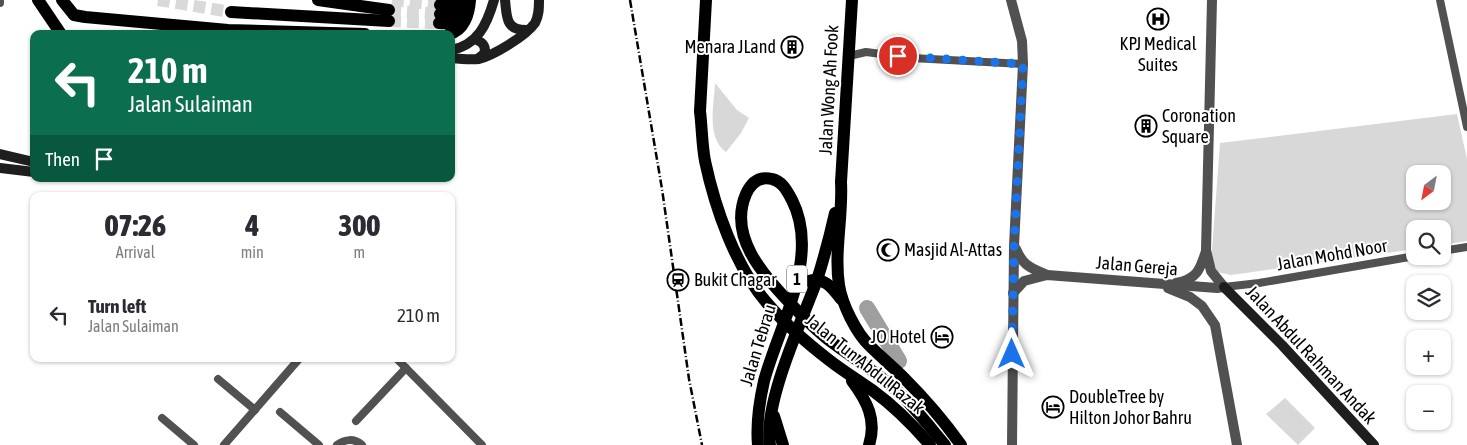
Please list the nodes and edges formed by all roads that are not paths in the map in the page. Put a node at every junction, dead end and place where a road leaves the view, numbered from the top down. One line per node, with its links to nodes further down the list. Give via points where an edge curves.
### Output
1 (38, 0): 17 (main road)
2 (44, 0): 17 (main road)
3 (62, 0): 19 (main road, via 74,15 85,17)
4 (318, 0): 14 (main road)
5 (494, 0): 22 (main road, via 486,23)
6 (505, 0): 20 (main road, via 507,20 513,28)
7 (539, 0): 20 (main road, via 536,21)
8 (706, 0): 50 (main road, Jalan Tun Abdul Razak / 1, via 700,112 705,160 726,231 736,254 766,302 789,326)
9 (852, 0): 24 (main road, Jalan Wong Ah Fook)
10 (1011, 0): 27 (street, via 1022,41)
11 (1212, 0): 36 (street)
12 (1440, 0): 28 (street)
13 (466, 1): 16 (main road, via 457,11); 21 (main road, via 469,16)
14 (389, 10): 15 (main road)
15 (231, 12)
16 (440, 14)
17 (51, 18): 18 (main road)
18 (58, 30)
19 (228, 30)
20 (526, 30): 26 (main road, via 501,49)
21 (455, 32)
22 (475, 39): 23 (main road); 26 (main road, via 483,44 485,51)
23 (455, 49)
24 (849, 56): 27 (street, via 866,52); 33 (main road, Jalan Wong Ah Fook)
25 (455, 58): 26 (main road)
26 (479, 59)
27 (1023, 64): 34 (street)
28 (1467, 127)
29 (0, 154): 30 (main road)
30 (30, 161)
31 (0, 168): 32 (main road)
32 (30, 172)
33 (841, 182): 40 (main road, Jalan Tebrau); 46 (main road, via 838,259 839,286)
34 (1014, 246): 39 (street, Jalan Gereja, via 1022,261); 44 (street)
35 (1467, 247): 37 (street)
36 (1206, 250): 42 (street, via 1195,276 1188,281); 43 (street, via 1211,271)
37 (1451, 250)
38 (1406, 258): 43 (street, Jalan Mohd Noor)
39 (1047, 275): 42 (street, Jalan Gereja); 44 (street, Jalan Gereja, via 1024,280)
40 (817, 279): 45 (main road, via 802,284); 46 (main road, via 824,281); 52 (main road, Jalan Tebrau)
41 (772, 284): 45 (main road, Jalan Tebrau / 1, via 758,268 744,239 740,220 748,189 758,179 766,178 776,180 786,188 798,215 802,252); 68 (main road, Jalan Tun Abdul Razak / 1, via 826,337 895,389)
42 (1160, 285): 43 (street, Jalan Gereja); 71 (street, via 1202,306 1214,325)
43 (1224, 287): 72 (main road, Jalan Abdul Rahman Andak)
44 (1013, 293): 70 (street)
45 (792, 297): 63 (main road, Jalan Tebrau / 1, via 760,398)
46 (844, 303): 69 (main road, via 868,345 932,407)
47 (296, 362): 53 (street)
48 (400, 362): 49 (street)
49 (406, 368): 56 (street); 62 (street)
50 (848, 375): 66 (main road, via 871,412); 67 (main road, Jalan Tun Abdul Razak / 1, via 873,390 908,420)
51 (218, 379): 53 (street)
52 (773, 408): 64 (main road, Jalan Tebrau); 65 (main road)
53 (255, 410): 58 (street)
54 (280, 412): 59 (street)
55 (162, 418): 57 (street)
56 (356, 421)
57 (194, 445)
58 (224, 445)
59 (318, 445)
60 (337, 445): 61 (street, via 349,440)
61 (362, 445)
62 (482, 445)
63 (758, 445)
64 (770, 445)
65 (782, 445)
66 (869, 445)
67 (930, 445)
68 (945, 445)
69 (961, 445)
70 (1012, 445)
71 (1237, 445)
72 (1374, 445)

